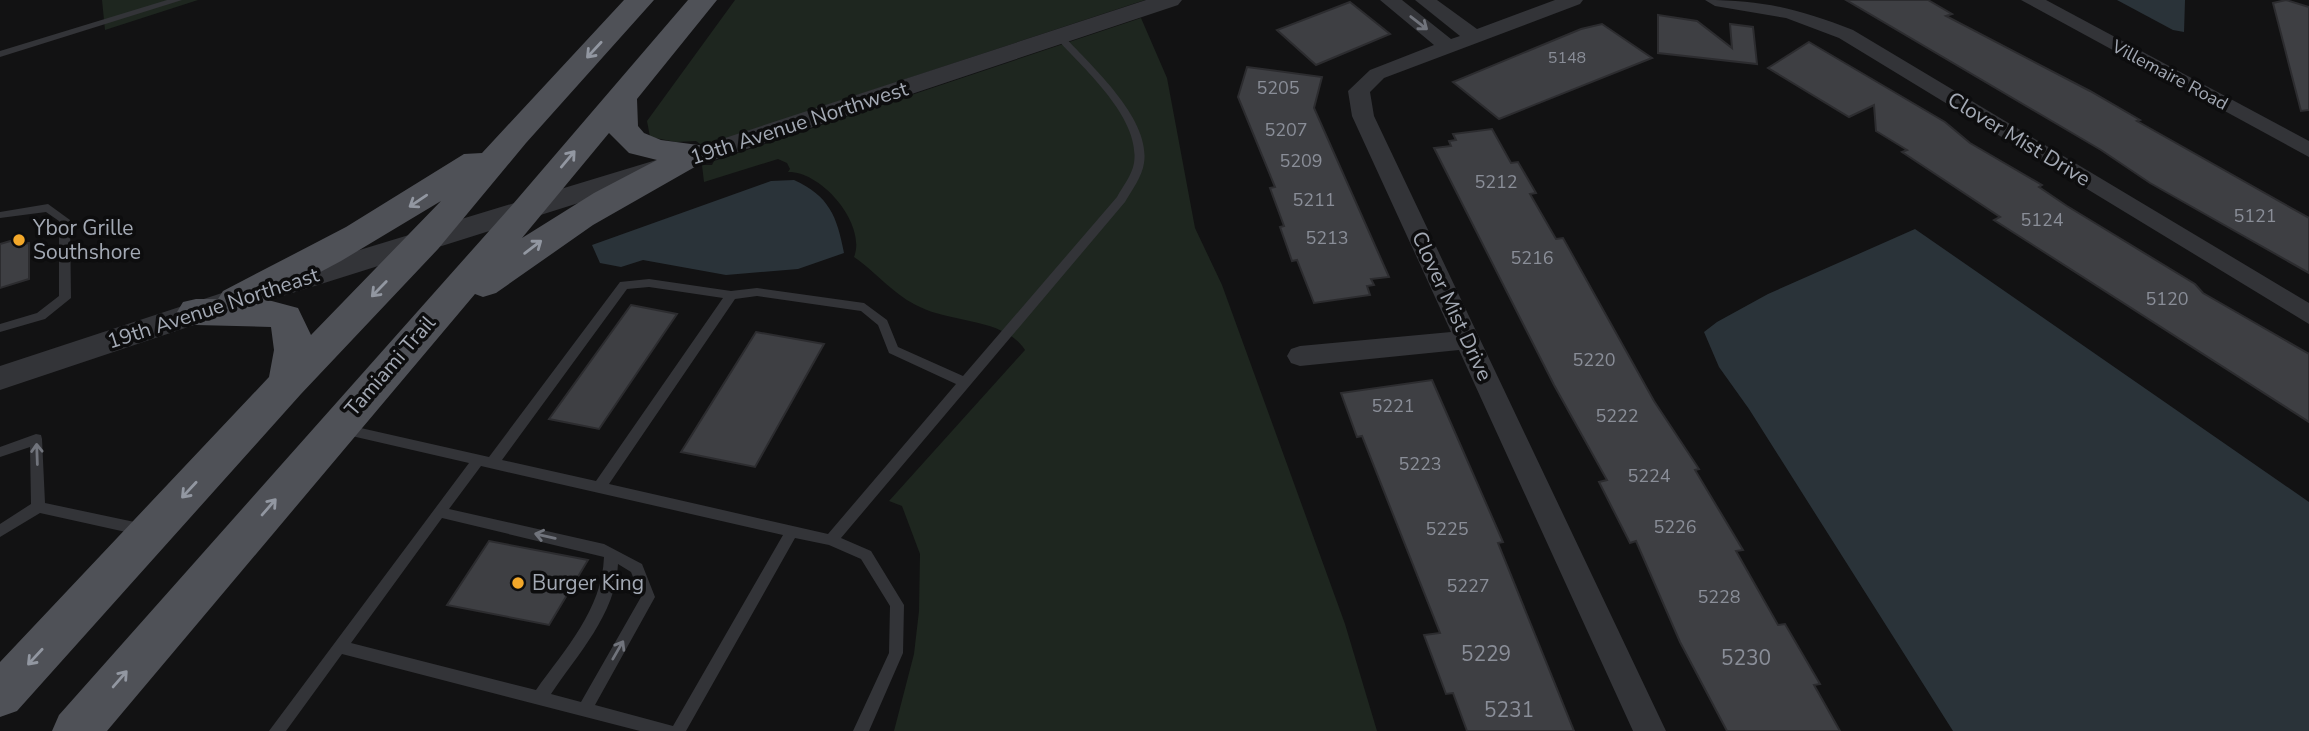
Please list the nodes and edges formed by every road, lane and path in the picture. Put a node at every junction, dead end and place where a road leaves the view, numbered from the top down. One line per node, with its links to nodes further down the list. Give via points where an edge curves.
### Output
1 (177, 0): 13 (lane)
2 (640, 0): 15 (main road, one-way to 15)
3 (703, 0): 14 (main road, Tamiami Trail)
4 (1170, 0): 10 (street, 19th Avenue Northwest)
5 (1390, 0): 12 (street, one-way to 12)
6 (1425, 0): 11 (street)
7 (1573, 0): 11 (street, Clover Mist Drive)
8 (1715, 0): 24 (street, Clover Mist Drive, via 1790,13 1846,34)
9 (2031, 0): 16 (street, Villemaire Road)
10 (1059, 36): 17 (street, 19th Avenue Northwest); 31 (lane, via 1125,112 1138,139 1140,164 1121,200)
11 (1474, 37): 12 (street, Clover Mist Drive)
12 (1449, 47): 27 (street, Clover Mist Drive, via 1377,74 1359,91 1363,116)
13 (0, 54)
14 (621, 96): 17 (main road, via 626,134 638,143); 18 (main road, Tamiami Trail, one-way to 14)
15 (515, 136): 20 (main road); 22 (main road, one-way to 22, via 396,216)
16 (2309, 149)
17 (695, 158): 18 (street, 19th Avenue Northwest); 26 (main road, one-way to 17, via 553,232 627,187)
18 (525, 212): 20 (street, 19th Avenue Northwest); 26 (main road, Tamiami Trail)
19 (3, 215): 25 (lane, via 48,208 64,220 65,298 40,316)
20 (426, 240): 22 (street, 19th Avenue Northeast); 30 (main road, one-way to 30)
21 (731, 295): 31 (lane, via 757,292 864,307 883,323 893,350); 34 (lane, via 649,283 624,285); 35 (lane)
22 (236, 300): 23 (street, 19th Avenue Northeast)
23 (196, 312): 29 (street, 19th Avenue Northeast); 30 (main road, via 265,312 285,318 294,333)
24 (2309, 316)
25 (0, 328)
26 (419, 332): 32 (main road, Tamiami Trail)
27 (1468, 340): 28 (street); 52 (street, Clover Mist Drive)
28 (1300, 356)
29 (0, 378)
30 (287, 383): 39 (main road, one-way to 39)
31 (966, 383): 41 (lane)
32 (337, 427): 34 (lane); 47 (main road, Tamiami Trail, one-way to 32)
33 (0, 452): 36 (lane, one-way to 33, via 36,439)
34 (485, 462): 35 (lane); 37 (lane)
35 (599, 488): 40 (lane)
36 (38, 507): 38 (lane); 39 (lane)
37 (439, 512): 42 (lane, one-way to 37); 43 (lane)
38 (0, 531)
39 (151, 531): 44 (main road, one-way to 44)
40 (791, 533): 41 (lane); 50 (lane)
41 (831, 540): 51 (lane, via 866,555 897,605 896,653)
42 (611, 554): 45 (lane, via 612,571 597,612); 46 (lane, one-way to 42, via 648,597 637,568)
43 (339, 647): 45 (lane); 48 (lane)
44 (0, 695)
45 (540, 698): 46 (lane)
46 (584, 710): 49 (lane)
47 (76, 731)
48 (277, 731)
49 (668, 731)
50 (678, 731)
51 (861, 731)
52 (1650, 731)

